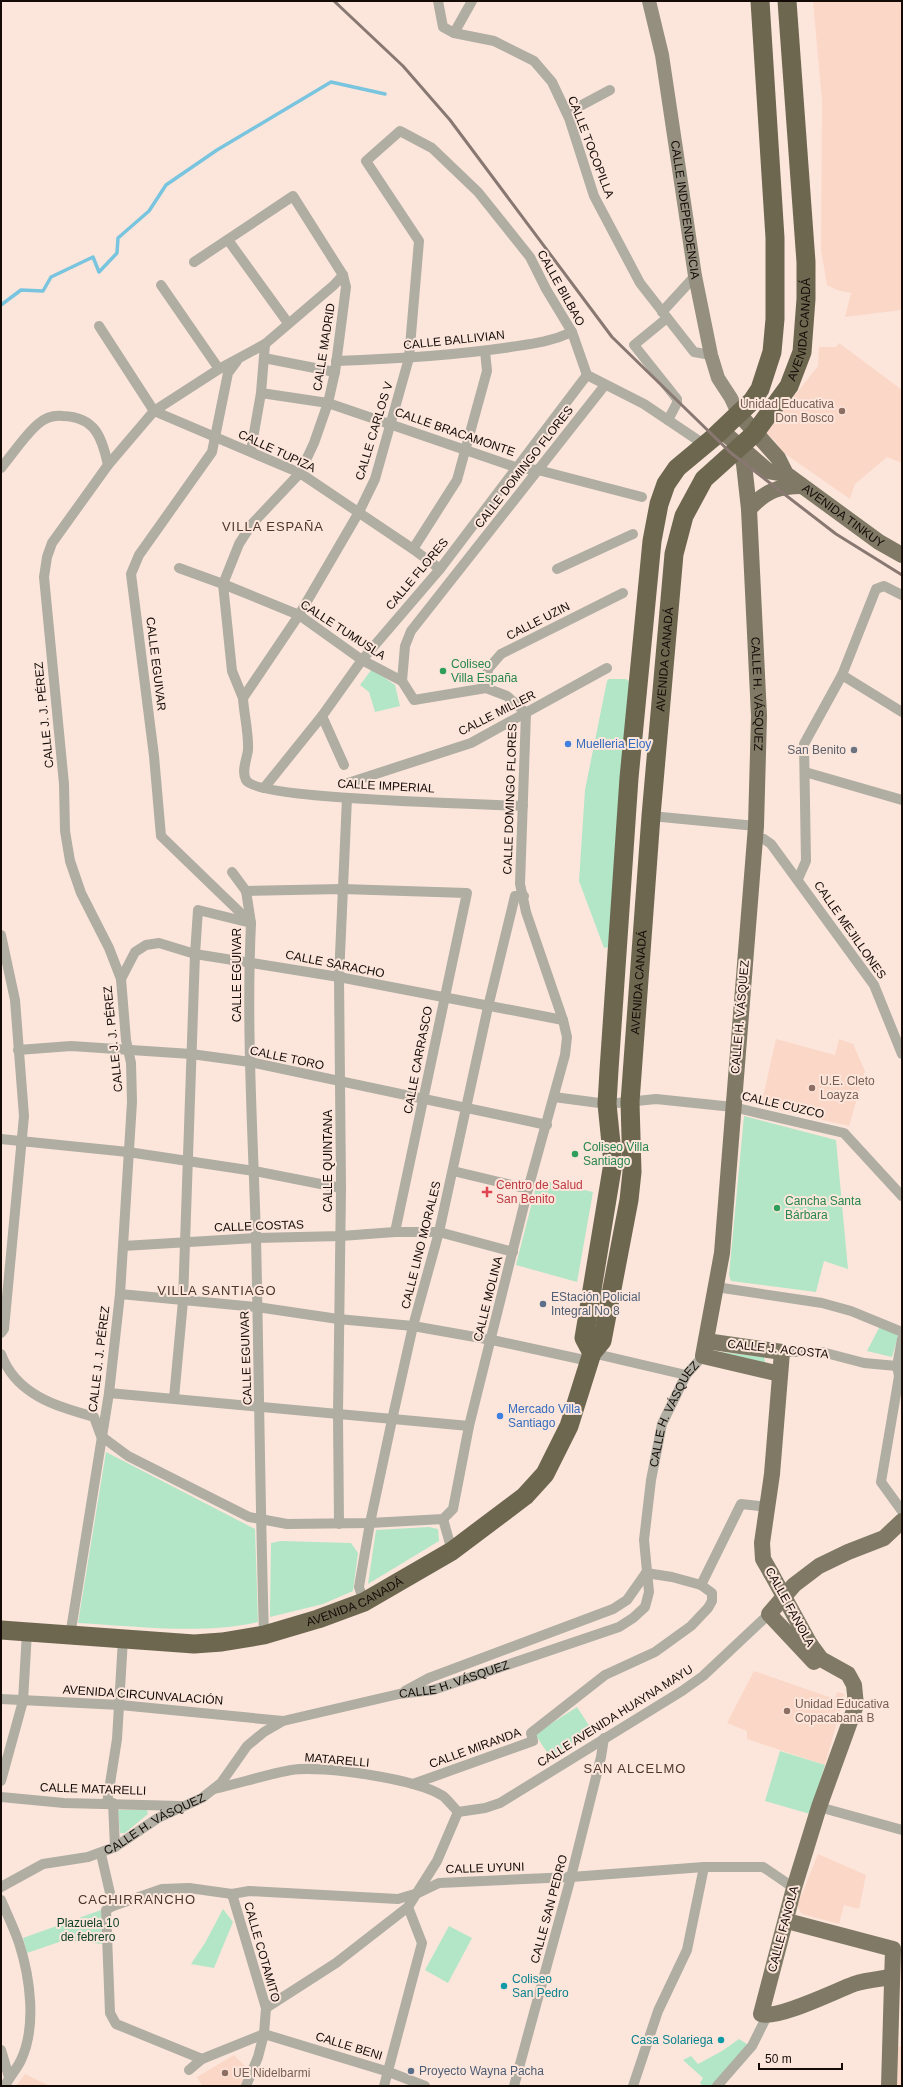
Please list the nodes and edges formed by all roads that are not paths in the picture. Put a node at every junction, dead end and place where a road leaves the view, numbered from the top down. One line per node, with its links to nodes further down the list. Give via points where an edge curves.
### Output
1 (438, 1): 6 (street, via 444,27)
2 (472, 1): 6 (street)
3 (649, 1): 13 (street, CALLE INDEPENDENCIA, via 662,55)
4 (760, 1): 33 (highway, AVENIDA CANADÁ, via 775,238 775,319 772,352 760,389 752,401)
5 (787, 1): 37 (highway, AVENIDA CANADÁ, via 806,262 805,327 802,352 789,386)
6 (454, 33): 8 (street, CALLE TOCOPILLA, via 494,40 534,61 552,82)
7 (610, 90): 8 (street)
8 (567, 113): 15 (street, CALLE TOCOPILLA, via 594,196 640,283)
9 (400, 131): 18 (street, CALLE BILBAO, via 432,148 478,192 530,257); 23 (street, CALLE CARLOS V, via 366,161 419,241)
10 (228, 240): 11 (street); 12 (street, CALLE MADRID, via 293,196); 16 (street)
11 (194, 262)
12 (342, 275): 16 (street, CALLE J. J. PÉREZ, via 334,285); 25 (street, CALLE MADRID, via 346,287)
13 (695, 276): 15 (street); 21 (street, CALLE INDEPENDENCIA)
14 (161, 285): 26 (street)
15 (664, 315): 21 (street, CALLE TOCOPILLA, via 694,352); 34 (street, via 634,345 677,399)
16 (288, 323): 19 (street, CALLE J. J. PÉREZ)
17 (99, 326): 32 (street)
18 (572, 332): 20 (street, CALLE BALLIVIAN, via 552,341); 28 (street, CALLE BILBAO)
19 (265, 344): 22 (street); 24 (street, CALLE J. J. PÉREZ)
20 (485, 351): 23 (street, CALLE BALLIVIAN); 42 (street, via 487,371)
21 (711, 355): 33 (street, CALLE INDEPENDENCIA, via 718,378)
22 (264, 358): 27 (street); 30 (street)
23 (409, 358): 25 (street, CALLE BALLIVIAN); 35 (street, CALLE CARLOS V)
24 (238, 359): 26 (street, CALLE J. J. PÉREZ); 38 (street, CALLE EGUIVAR, via 228,373)
25 (336, 361): 27 (street, CALLE MADRID)
26 (219, 369): 32 (street, CALLE J. J. PÉREZ)
27 (335, 372): 31 (street, CALLE MADRID)
28 (587, 375): 29 (street); 46 (street, CALLE FLORES)
29 (605, 385): 34 (street, via 644,404); 47 (street, CALLE DOMINGO FLORES)
30 (261, 393): 31 (street, CALLE BRACAMONTE); 41 (street)
31 (328, 403): 35 (street, CALLE BRACAMONTE); 48 (street, CALLE MADRID)
32 (154, 411): 38 (street, CALLE TUPIZA); 44 (street, CALLE J. J. PÉREZ)
33 (738, 413): 36 (highway, AVENIDA CANADÁ); 37 (main road, AVENIDA TINKUY)
34 (668, 420): 39 (street)
35 (391, 424): 42 (street, CALLE BRACAMONTE); 54 (street, CALLE CARLOS V, via 375,479)
36 (721, 430): 39 (highway, AVENIDA CANADÁ); 40 (main road, AVENIDA TINKUY)
37 (754, 434): 40 (highway, AVENIDA CANADÁ); 49 (main road, AVENIDA TINKUY, via 778,458)
38 (216, 438): 41 (street, CALLE TUPIZA); 88 (street, CALLE EGUIVAR, via 212,452 140,555 131,574 154,756 161,836)
39 (704, 445): 43 (highway, AVENIDA CANADÁ)
40 (739, 447): 49 (main road, AVENIDA TINKUY, via 768,471); 50 (highway, AVENIDA CANADÁ); 53 (main road, CALLE H. VÁSQUEZ, via 744,464)
41 (251, 450): 48 (street, CALLE TUPIZA)
42 (466, 450): 46 (street, CALLE BRACAMONTE); 56 (street, via 457,480)
43 (683, 462): 50 (highway); 106 (highway, AVENIDA CANADÁ, via 666,484 652,541 629,778)
44 (108, 464): 45 (street, via 102,442 94,428 82,419 53,415 38,424); 93 (street, CALLE J. J. PÉREZ, via 52,543 44,577 64,784 65,831 70,861 81,893 109,948)
45 (1, 468)
46 (518, 468): 47 (street, CALLE BRACAMONTE); 59 (street, CALLE FLORES)
47 (538, 470): 52 (street, CALLE BRACAMONTE); 68 (street, CALLE DOMINGO FLORES, via 411,631 405,646)
48 (300, 473): 54 (street, CALLE TUPIZA); 61 (street, CALLE MADRID, via 251,524)
49 (786, 474): 51 (main road, AVENIDA TINKUY)
50 (704, 479): 81 (highway, AVENIDA CANADÁ, via 684,516 674,554)
51 (802, 486): 53 (main road, via 776,488); 57 (main road, AVENIDA TINKUY, via 879,542)
52 (642, 497)
53 (749, 509): 82 (main road, CALLE H. VÁSQUEZ, via 759,716)
54 (359, 512): 56 (street, CALLE TUPIZA); 64 (street, CALLE CARLOS V)
55 (633, 534): 60 (street)
56 (413, 549): 59 (street, CALLE TUPIZA)
57 (902, 555)
58 (179, 568): 61 (street, CALLE TUMUSLA)
59 (440, 569): 65 (street, CALLE FLORES)
60 (556, 569)
61 (223, 584): 64 (street, CALLE TUMUSLA); 70 (street, CALLE MADRID, via 232,671)
62 (623, 592): 69 (street, CALLE UZIN, via 501,654 488,669)
63 (902, 595): 67 (street, via 884,586 876,589)
64 (299, 615): 65 (street, CALLE TUMUSLA); 70 (street, CALLE CARLOS V)
65 (362, 660): 68 (street, CALLE TUMUSLA); 73 (street, CALLE FLORES)
66 (607, 668): 72 (street, CALLE MILLER)
67 (842, 675): 71 (street); 75 (street, via 804,744)
68 (402, 681): 69 (street, via 414,700)
69 (486, 688): 72 (street, CALLE DOMINGO FLORES, via 507,696)
70 (243, 698): 77 (street, CALLE IMPERIAL, via 248,749 244,769 246,780 250,784)
71 (902, 712)
72 (526, 713): 76 (street, CALLE MILLER, via 471,743); 80 (street, CALLE DOMINGO FLORES)
73 (322, 716): 74 (street); 77 (street, CALLE FLORES)
74 (344, 765)
75 (805, 772): 79 (street); 84 (street, via 806,861)
76 (348, 783)
77 (264, 788): 78 (street, CALLE IMPERIAL)
78 (347, 798): 80 (street, CALLE IMPERIAL); 85 (street, CALLE QUINTANA)
79 (902, 800)
80 (523, 806): 87 (street, CALLE DOMINGO FLORES)
81 (651, 816): 82 (street, CALLE MEJILLONES); 105 (highway, AVENIDA CANADÁ)
82 (755, 832): 84 (street, CALLE MEJILLONES, via 771,844); 108 (main road, CALLE H. VÁSQUEZ)
83 (232, 872): 86 (street)
84 (798, 879): 100 (street, CALLE MEJILLONES, via 874,984)
85 (342, 888): 86 (street); 92 (street, CALLE QUINTANA); 94 (street, CALLE CARRASCO, via 467,894)
86 (246, 891): 88 (street)
87 (519, 896): 95 (street, CALLE LINO MORALES); 96 (street, CALLE DOMINGO FLORES)
88 (251, 923): 90 (street, via 198,910); 91 (street, CALLE EGUIVAR)
89 (1, 935): 97 (street, via 15,1000)
90 (194, 954): 91 (street, CALLE SARACHO); 93 (street, CALLE SARACHO, via 166,945 146,945 135,952); 99 (street)
91 (249, 962): 92 (street, CALLE SARACHO); 101 (street, CALLE EGUIVAR)
92 (339, 977): 94 (street, CALLE SARACHO); 102 (street, CALLE QUINTANA)
93 (121, 979): 98 (street, CALLE J. J. PÉREZ)
94 (443, 998): 95 (street, CALLE SARACHO); 104 (street, CALLE CARRASCO)
95 (488, 1007): 96 (street, CALLE SARACHO); 107 (street, CALLE LINO MORALES)
96 (563, 1020): 103 (street, CALLE DOMINGO FLORES, via 567,1037 565,1055)
97 (18, 1050): 98 (street, CALLE TORO, via 71,1046); 111 (street, via 24,1116)
98 (128, 1050): 99 (street, CALLE TORO); 112 (street, CALLE J. J. PÉREZ, via 132,1102)
99 (191, 1054): 101 (street, CALLE TORO); 113 (street)
100 (902, 1054)
101 (250, 1062): 102 (street, CALLE TORO); 114 (street, CALLE EGUIVAR)
102 (341, 1082): 104 (street, CALLE TORO); 116 (street, CALLE QUINTANA)
103 (554, 1097): 106 (street); 109 (street, CALLE MOLINA)
104 (424, 1098): 107 (street, CALLE TORO); 119 (street, CALLE CARRASCO)
105 (630, 1102): 106 (street); 108 (street, CALLE CUZCO, via 656,1099); 140 (highway, AVENIDA CANADÁ, via 632,1172 629,1200 602,1341)
106 (607, 1104): 140 (highway, AVENIDA CANADÁ, via 613,1163 584,1338)
107 (467, 1107): 109 (street, CALLE TORO); 115 (street, CALLE LINO MORALES)
108 (733, 1107): 118 (street, CALLE CUZCO, via 844,1133); 126 (main road, CALLE H. VÁSQUEZ, via 722,1253)
109 (547, 1125): 117 (street, CALLE MOLINA)
110 (1, 1139): 111 (street)
111 (22, 1140): 112 (street); 127 (street)
112 (128, 1152): 113 (street); 124 (street, CALLE J. J. PÉREZ)
113 (188, 1163): 114 (street); 123 (street)
114 (254, 1171): 116 (street); 122 (street, CALLE EGUIVAR)
115 (453, 1171): 117 (street); 120 (street, CALLE LINO MORALES)
116 (341, 1188): 121 (street, CALLE QUINTANA)
117 (528, 1189): 125 (street, CALLE MOLINA)
118 (902, 1196)
119 (395, 1232): 120 (street, CALLE COSTAS); 121 (street, CALLE COSTAS)
120 (439, 1232): 125 (street, CALLE COSTAS); 132 (street, CALLE LINO MORALES)
121 (341, 1236): 122 (street, CALLE COSTAS); 131 (street, CALLE QUINTANA)
122 (256, 1238): 123 (street, CALLE COSTAS); 130 (street, CALLE EGUIVAR)
123 (185, 1242): 124 (street, CALLE COSTAS); 129 (street)
124 (123, 1246): 128 (street, CALLE J. J. PÉREZ)
125 (513, 1252): 136 (street, CALLE MOLINA)
126 (716, 1287): 133 (street, via 851,1311); 137 (main road, CALLE H. VÁSQUEZ)
127 (4, 1293): 134 (street, via 4,1329)
128 (120, 1294): 129 (street); 144 (street, CALLE J. J. PÉREZ)
129 (183, 1301): 130 (street); 146 (street)
130 (257, 1307): 131 (street); 147 (street, CALLE EGUIVAR)
131 (338, 1319): 132 (street); 148 (street, CALLE QUINTANA)
132 (413, 1326): 136 (street); 149 (street, CALLE LINO MORALES)
133 (902, 1332)
134 (1, 1333)
135 (902, 1339): 141 (street)
136 (492, 1340): 140 (street); 150 (street, CALLE MOLINA)
137 (705, 1348): 138 (main road, CALLE J. ACOSTA); 142 (main road, CALLE J. ACOSTA); 143 (street, CALLE H. VÁSQUEZ)
138 (782, 1352): 141 (street, CALLE J. ACOSTA, via 822,1352 864,1363); 142 (main road, CALLE FANOLA)
139 (1, 1354): 151 (street, via 5,1364 28,1390 54,1406 94,1417)
140 (590, 1357): 143 (street); 159 (highway, AVENIDA CANADÁ, via 569,1426 545,1474 525,1496)
141 (897, 1366): 145 (street)
142 (780, 1374): 152 (main road, CALLE FANOLA)
143 (686, 1376): 160 (street, CALLE H. VÁSQUEZ, via 662,1424 651,1480 644,1540)
144 (108, 1393): 146 (street); 151 (street, CALLE J. J. PÉREZ)
145 (899, 1395): 153 (street, via 881,1482)
146 (174, 1398): 147 (street)
147 (260, 1406): 148 (street); 154 (street, CALLE EGUIVAR)
148 (338, 1414): 149 (street); 158 (street, CALLE QUINTANA)
149 (392, 1420): 150 (street); 157 (street, CALLE LINO MORALES)
150 (470, 1426): 155 (street, CALLE MOLINA, via 453,1509)
151 (101, 1436): 154 (street, via 128,1456 249,1517); 167 (street, CALLE J. J. PÉREZ)
152 (768, 1507): 161 (street, via 741,1504); 169 (main road, CALLE FANOLA, bridge, via 762,1543 764,1559 810,1644 821,1659)
153 (902, 1511)
154 (261, 1519): 158 (street, via 287,1524); 166 (street, CALLE EGUIVAR)
155 (443, 1519): 157 (street); 159 (street)
156 (902, 1521): 163 (main road, via 884,1538 819,1566 794,1585)
157 (370, 1523): 158 (street); 162 (street, CALLE LINO MORALES, via 360,1587)
158 (340, 1524)
159 (452, 1551): 162 (highway, AVENIDA CANADÁ)
160 (646, 1573): 161 (street); 170 (street, CALLE H. VÁSQUEZ, via 627,1600 613,1609 429,1678); 170 (street, CALLE H. VÁSQUEZ, via 649,1592 645,1607 619,1627 433,1690)
161 (701, 1585): 177 (street, CALLE MIRANDA, via 712,1593 712,1601 691,1626 655,1652 604,1675 531,1733 533,1741)
162 (364, 1602): 166 (highway, AVENIDA CANADÁ, via 318,1619)
163 (769, 1614): 169 (main road, via 816,1664); 175 (street, CALLE AVENIDA HUAYNA MAYU, via 703,1676)
164 (1, 1630): 165 (highway, AVENIDA CANADÁ)
165 (26, 1632): 167 (highway, AVENIDA CANADÁ); 172 (street)
166 (264, 1634): 168 (highway, AVENIDA CANADÁ, via 194,1644)
167 (70, 1636): 168 (highway, AVENIDA CANADÁ)
168 (123, 1639): 173 (street)
169 (834, 1666): 182 (main road, CALLE FANOLA, via 848,1674 854,1685 856,1705)
170 (399, 1694): 174 (street)
171 (1, 1699): 172 (street, AVENIDA CIRCUNVALACIÓN)
172 (23, 1700): 173 (street, AVENIDA CIRCUNVALACIÓN); 176 (street)
173 (120, 1705): 174 (street, AVENIDA CIRCUNVALACIÓN); 180 (street)
174 (283, 1721): 178 (street, CALLE H. VÁSQUEZ, via 247,1746 220,1783)
175 (604, 1738): 183 (street, CALLE AVENIDA HUAYNA MAYU, via 500,1802 484,1808); 188 (street, CALLE SAN PEDRO)
176 (1, 1781)
177 (413, 1784): 178 (street, MATARELLI, via 316,1769 292,1770); 183 (street, MATARELLI, via 443,1796)
178 (211, 1790): 181 (street, CALLE H. VÁSQUEZ, via 202,1798)
179 (1, 1797): 180 (street, CALLE MATARELLI, via 64,1803)
180 (110, 1803): 181 (street, CALLE MATARELLI); 185 (street)
181 (184, 1806): 185 (street, CALLE H. VÁSQUEZ, via 158,1818)
182 (819, 1807): 184 (street); 190 (main road, CALLE FANOLA)
183 (458, 1812): 191 (street, via 437,1862)
184 (902, 1830)
185 (115, 1847): 186 (street, CALLE H. VÁSQUEZ)
186 (100, 1854): 189 (street, CALLE H. VÁSQUEZ, via 43,1864); 195 (street)
187 (704, 1867): 188 (street, CALLE UYUNI); 190 (street, CALLE UYUNI, via 763,1867); 210 (street, via 687,1950 658,2011)
188 (571, 1877): 191 (street, CALLE UYUNI, via 439,1883); 209 (street, CALLE SAN PEDRO)
189 (1, 1888)
190 (794, 1888): 196 (main road, CALLE FANOLA)
191 (418, 1893): 192 (street, CALLE UYUNI, via 398,1899 249,1891); 194 (street)
192 (232, 1894): 195 (street, CALLE UYUNI, via 189,1888 162,1890); 198 (street, CALLE COTAMITO)
193 (1, 1900): 205 (street, via 19,1943 30,1993 31,2024 21,2061)
194 (408, 1907): 198 (street, via 336,1963); 204 (street, via 422,1943)
195 (109, 1908): 202 (street, via 112,2019 116,2024)
196 (787, 1921): 197 (main road, via 891,1947); 199 (main road, CALLE FANOLA, via 760,2014)
197 (897, 1974): 199 (main road, via 856,1984); 212 (main road)
198 (266, 2008): 200 (street, CALLE COTAMITO)
199 (767, 2016): 211 (street, via 752,2046)
200 (264, 2034): 202 (street); 204 (street, CALLE BENI); 206 (street, CALLE COTAMITO)
201 (1, 2050): 205 (street)
202 (202, 2059): 203 (street)
203 (189, 2070)
204 (389, 2072): 207 (street); 208 (street, CALLE BENI)
205 (7, 2081)
206 (246, 2086)
207 (384, 2086)
208 (425, 2086)
209 (514, 2086)
210 (633, 2086)
211 (717, 2086)
212 (889, 2086)

